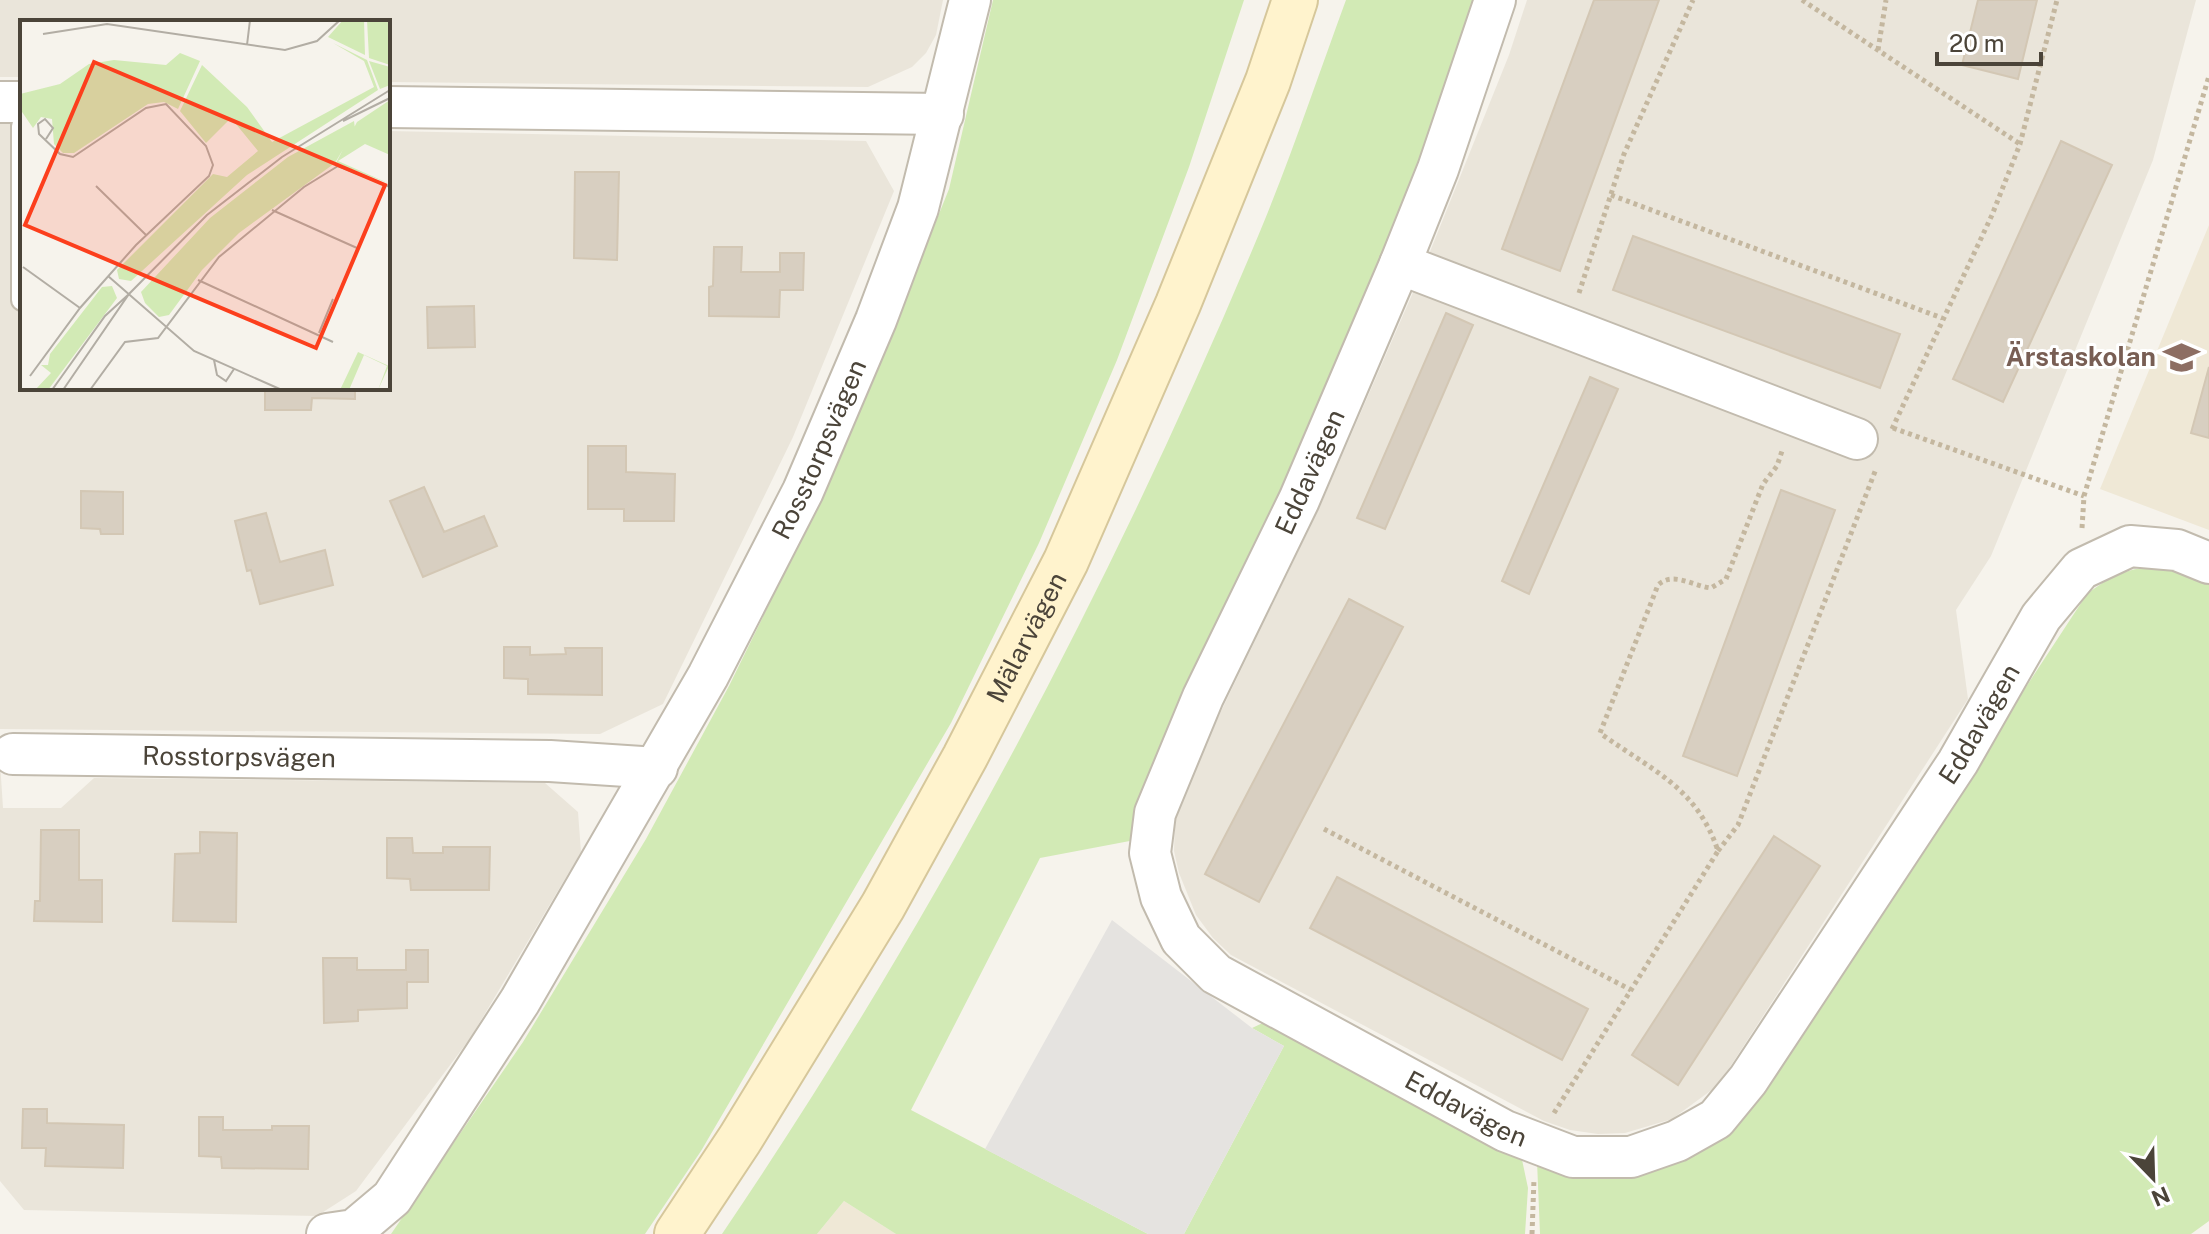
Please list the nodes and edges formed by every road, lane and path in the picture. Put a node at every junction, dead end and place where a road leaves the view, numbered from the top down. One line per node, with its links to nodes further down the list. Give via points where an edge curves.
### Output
1 (970, 0): 11 (street, Rosstorpsvägen)
2 (1295, 0): 29 (main road, Mälarvägen, via 1178,304 1066,561 883,906)
3 (1495, 0): 14 (street, Eddavägen)
4 (1693, 0): 13 (path)
5 (1802, 0): 8 (path)
6 (1886, 0): 8 (path)
7 (2057, 0): 12 (path)
8 (1878, 50): 12 (path)
9 (2209, 76): 19 (path)
10 (390, 107): 11 (street)
11 (943, 114): 23 (street, Rosstorpsvägen, via 913,222 803,491)
12 (2020, 144): 15 (path)
13 (1611, 195): 15 (path); 16 (path)
14 (1400, 264): 16 (street); 27 (street, Eddavägen, via 1299,500 1203,697 1155,813 1150,853 1161,897 1181,939 1216,974 1505,1131)
15 (1942, 318): 18 (path)
16 (1567, 329): 17 (street)
17 (1796, 416): 18 (street); 25 (path, via 1726,579 1711,588 1672,577 1658,585 1600,733 1685,793 1703,815)
18 (1875, 445): 19 (path); 25 (path, via 1738,825)
19 (2084, 496): 20 (path, via 2082,529)
20 (2096, 562): 21 (street, Eddavägen, via 2130,546 2177,550); 27 (street, Eddavägen, via 2081,569 2041,617 1958,762 1748,1080 1716,1119 1677,1141 1631,1157 1573,1157)
21 (2209, 563)
22 (13, 754): 23 (street, Rosstorpsvägen, via 550,761)
23 (657, 768): 28 (street, Rosstorpsvägen, via 520,1001 392,1198 354,1230)
24 (1324, 829): 26 (path)
25 (1718, 851): 26 (path)
26 (1631, 990): 27 (path, via 1544,1129)
27 (1540, 1144): 30 (path)
28 (327, 1234)
29 (677, 1234)
30 (1532, 1234)

